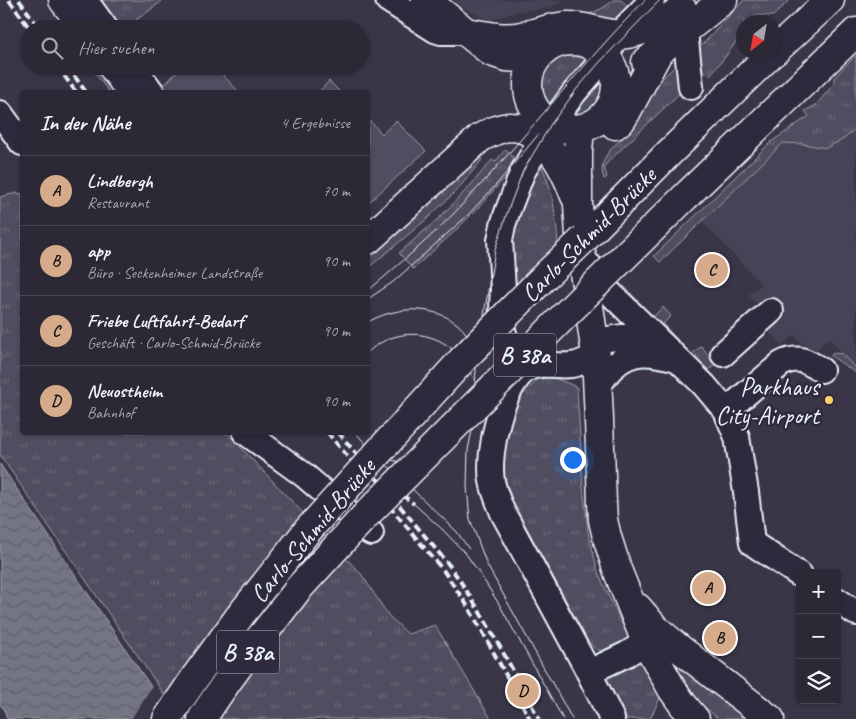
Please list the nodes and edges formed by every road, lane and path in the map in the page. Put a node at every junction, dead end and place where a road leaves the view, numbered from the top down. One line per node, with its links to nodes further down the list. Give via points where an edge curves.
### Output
1 (64, 0): 9 (main road)
2 (84, 0): 10 (street)
3 (388, 0): 11 (street, via 435,30)
4 (426, 0): 11 (main road)
5 (652, 0): 13 (street)
6 (723, 0): 8 (main road)
7 (830, 0): 14 (main road, B 38a)
8 (687, 14): 13 (main road, via 637,50 619,56); 15 (main road); 20 (street)
9 (78, 20)
10 (99, 20)
11 (465, 32): 13 (main road, via 507,38 579,26); 16 (main road, via 491,52 506,57)
12 (856, 32): 47 (main road, Carlo-Schmid-Brücke / B 38a, bridge, via 686,195 354,528 298,589 248,652)
13 (612, 45): 16 (main road, via 598,49 570,40 551,46); 23 (main road); 25 (street)
14 (781, 45)
15 (659, 51): 23 (main road); 27 (main road, via 622,119 600,139)
16 (536, 59): 25 (main road, via 528,78 530,98)
17 (765, 60): 29 (main road, Carlo-Schmid-Brücke / B 38a)
18 (119, 75): 21 (main road)
19 (140, 75): 22 (street)
20 (691, 86)
21 (130, 90)
22 (151, 90)
23 (616, 90): 25 (main road, via 612,105 603,118 590,126)
24 (0, 113): 26 (street)
25 (553, 125): 27 (main road, via 567,154); 28 (main road, via 521,109 507,114); 35 (street, via 523,172 502,225 500,240 501,324 506,340)
26 (20, 140)
27 (576, 190): 29 (main road)
28 (370, 238)
29 (583, 245): 31 (street, via 593,272); 32 (main road); 46 (main road, Carlo-Schmid-Brücke / B 38a, bridge, via 546,275 463,359 308,530 239,617)
30 (771, 311): 33 (street)
31 (654, 337): 32 (street, via 622,337); 34 (street)
32 (595, 348): 35 (street, via 584,362 570,365 541,363); 37 (main road)
33 (723, 354)
34 (677, 359): 37 (street, via 657,354 632,355 612,368); 38 (street)
35 (528, 368): 45 (street, via 512,386 502,409 494,439 492,479 503,513)
36 (821, 370): 38 (street, via 803,360 786,361)
37 (598, 386): 44 (main road, via 603,520 626,590 640,610)
38 (726, 411): 41 (street, via 736,437 752,544)
39 (248, 435): 40 (street, via 304,475)
40 (371, 532)
41 (796, 572)
42 (841, 603): 43 (street)
43 (856, 613)
44 (650, 635): 45 (street, via 627,654); 49 (main road, via 672,689); 50 (main road, via 682,651)
45 (589, 672): 48 (street)
46 (167, 719)
47 (202, 719)
48 (612, 719)
49 (695, 719)
50 (770, 719)

